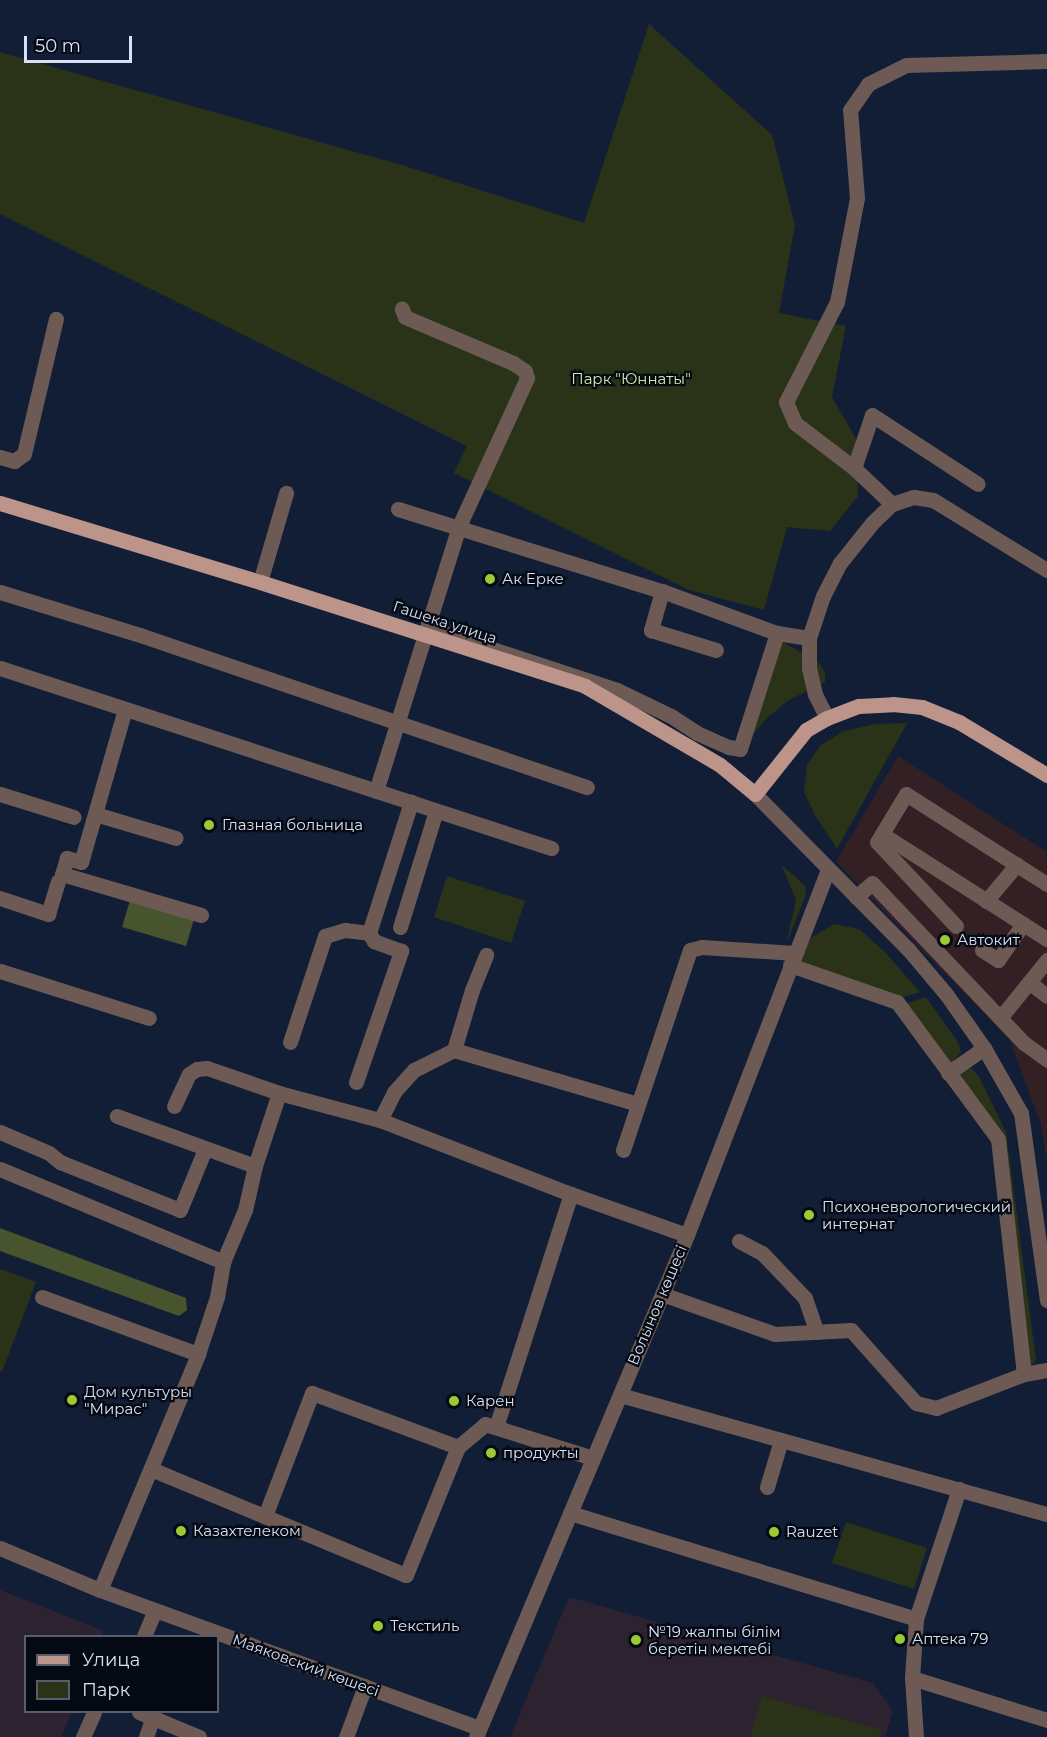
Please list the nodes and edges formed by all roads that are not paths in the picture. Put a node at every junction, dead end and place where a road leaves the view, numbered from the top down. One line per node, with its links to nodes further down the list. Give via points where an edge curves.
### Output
1 (1047, 61): 5 (street, via 906,65 868,84 850,110 857,198 837,302 786,402 795,423)
2 (402, 309): 11 (street, via 405,317 513,363 525,371 527,378)
3 (56, 319): 4 (street, via 24,454 14,461)
4 (0, 457)
5 (854, 468): 6 (street, via 872,415); 9 (street)
6 (978, 484)
7 (286, 493): 13 (street)
8 (0, 503): 13 (main road, Гашека улица)
9 (892, 504): 12 (street, via 914,496 933,500); 18 (street, via 840,563 823,596)
10 (398, 509): 11 (street)
11 (459, 526): 14 (street); 16 (street)
12 (1047, 570)
13 (260, 582): 16 (main road, Гашека улица)
14 (662, 591): 17 (street); 19 (street, via 651,630)
15 (0, 592): 23 (street)
16 (426, 628): 17 (street, via 617,690 697,733 740,749); 23 (street); 28 (main road, Гашека улица, via 585,686 720,765)
17 (777, 633): 18 (street)
18 (809, 638): 22 (street, via 809,668 815,694)
19 (716, 650)
20 (0, 668): 21 (street)
21 (125, 709): 26 (street); 31 (street)
22 (827, 718): 24 (main road, via 859,706 922,707 959,722); 28 (main road, via 806,730)
23 (398, 723): 25 (street); 26 (street)
24 (1047, 775)
25 (587, 787)
26 (376, 791): 29 (street)
27 (0, 794): 32 (street)
28 (755, 794): 37 (street, Гашека улица)
29 (411, 802): 30 (street); 47 (street)
30 (436, 811): 35 (street); 46 (street)
31 (95, 814): 34 (street); 43 (street, via 81,862 67,858 62,874)
32 (74, 817)
33 (882, 834): 36 (street, via 906,794); 42 (street); 45 (street, via 877,842)
34 (176, 838)
35 (551, 848)
36 (1017, 864): 39 (street); 42 (street)
37 (828, 869): 40 (street, Гашека улица); 51 (street, Волынов көшесі)
38 (58, 881): 41 (street, via 48,914)
39 (1047, 884)
40 (856, 897): 57 (street, via 872,883); 59 (street, Гашека улица, via 908,949)
41 (0, 898)
42 (986, 901): 44 (street)
43 (201, 915)
44 (1023, 924): 48 (street); 49 (street, via 998,960)
45 (956, 926)
46 (400, 927)
47 (369, 933): 58 (street, via 345,930 325,936); 63 (street, via 374,941 401,951)
48 (1047, 939)
49 (982, 950)
50 (486, 955): 60 (street)
51 (792, 959): 62 (street, via 897,1002); 65 (street, via 702,948 690,950); 75 (street, Волынов көшесі)
52 (1047, 960): 54 (street)
53 (0, 971): 56 (street)
54 (1029, 982): 55 (street); 57 (street)
55 (1047, 996)
56 (149, 1018)
57 (1000, 1018): 61 (street)
58 (290, 1042)
59 (984, 1048): 62 (street); 80 (street, Гашека улица, via 1021,1113)
60 (454, 1050): 65 (street); 68 (street, via 414,1070 394,1092)
61 (1047, 1060)
62 (948, 1073): 84 (street, via 998,1138)
63 (356, 1082)
64 (279, 1093): 66 (street, via 197,1068 189,1074); 68 (street); 72 (street)
65 (637, 1104): 71 (street)
66 (174, 1106)
67 (117, 1116): 70 (street)
68 (380, 1120): 74 (street)
69 (0, 1132): 70 (street, via 49,1153 60,1162 180,1210)
70 (205, 1149): 72 (street)
71 (623, 1150)
72 (255, 1166): 77 (street, via 245,1210)
73 (0, 1169): 77 (street)
74 (571, 1194): 75 (street); 86 (street)
75 (687, 1235): 78 (street, Волынов көшесі)
76 (739, 1241): 81 (street, via 762,1253 805,1298)
77 (223, 1262): 82 (street, via 217,1296)
78 (662, 1294): 81 (street, via 775,1334); 85 (street, Волынов көшесі)
79 (42, 1297): 82 (street)
80 (1047, 1300)
81 (817, 1332): 84 (street, via 851,1330 916,1403 936,1408)
82 (198, 1354): 90 (street)
83 (1047, 1370): 84 (street)
84 (1024, 1374)
85 (620, 1395): 87 (street); 89 (street, Волынов көшесі)
86 (496, 1427): 88 (street, via 484,1424); 89 (street)
87 (781, 1440): 91 (street); 92 (street)
88 (458, 1446): 95 (street, via 312,1393); 95 (street, via 406,1575)
89 (592, 1458): 93 (street, Волынов көшесі)
90 (151, 1469): 95 (street); 97 (street)
91 (767, 1487)
92 (959, 1489): 94 (street); 99 (street)
93 (570, 1513): 99 (street); 106 (street, Волынов көшесі)
94 (1047, 1514)
95 (265, 1516)
96 (0, 1548): 97 (street, Маяковский көшесі)
97 (100, 1590): 98 (street, Маяковский көшесі)
98 (154, 1610): 100 (street); 102 (street, Маяковский көшесі)
99 (916, 1619): 101 (street)
100 (144, 1635)
101 (912, 1678): 105 (street); 111 (street)
102 (365, 1686): 106 (street, Маяковский көшесі); 110 (street)
103 (94, 1713): 107 (street)
104 (146, 1714): 108 (street); 109 (street)
105 (1047, 1720)
106 (478, 1733)
107 (83, 1737)
108 (146, 1737)
109 (199, 1737)
110 (346, 1737)
111 (916, 1737)

